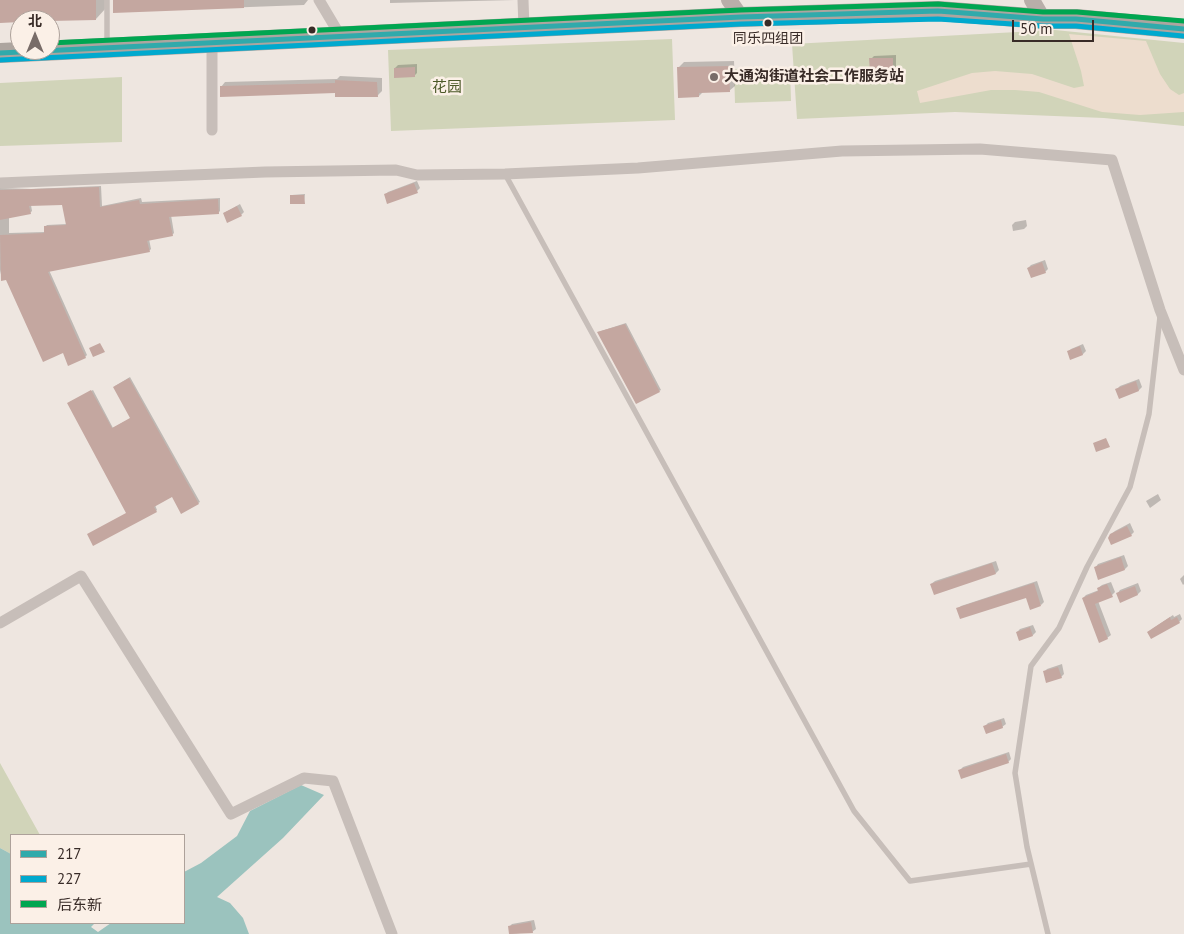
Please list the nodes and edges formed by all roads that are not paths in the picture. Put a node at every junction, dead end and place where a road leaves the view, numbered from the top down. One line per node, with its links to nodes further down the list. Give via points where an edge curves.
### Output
1 (107, 0): 14 (lane)
2 (318, 0): 12 (street)
3 (523, 0): 10 (street)
4 (729, 0): 8 (street)
5 (1032, 0): 9 (street)
6 (882, 6): 7 (highway); 8 (highway)
7 (943, 6): 9 (highway)
8 (741, 17): 10 (highway)
9 (1043, 19): 11 (highway)
10 (524, 28): 12 (highway)
11 (1184, 29)
12 (341, 37): 13 (highway)
13 (212, 43): 14 (highway); 16 (street)
14 (107, 48): 15 (highway)
15 (0, 53)
16 (212, 130)
17 (505, 174): 18 (street, via 416,175 396,170 265,172); 19 (street, via 638,168 842,151 980,149 1112,160); 22 (lane, via 854,811 910,881)
18 (0, 183)
19 (1160, 310): 20 (street); 22 (lane, via 1150,414 1130,487 1059,628 1031,666 1015,773)
20 (1184, 370)
21 (0, 623): 23 (street, via 81,576 231,814 304,778 333,781)
22 (1031, 864): 24 (lane)
23 (392, 934)
24 (1048, 934)

